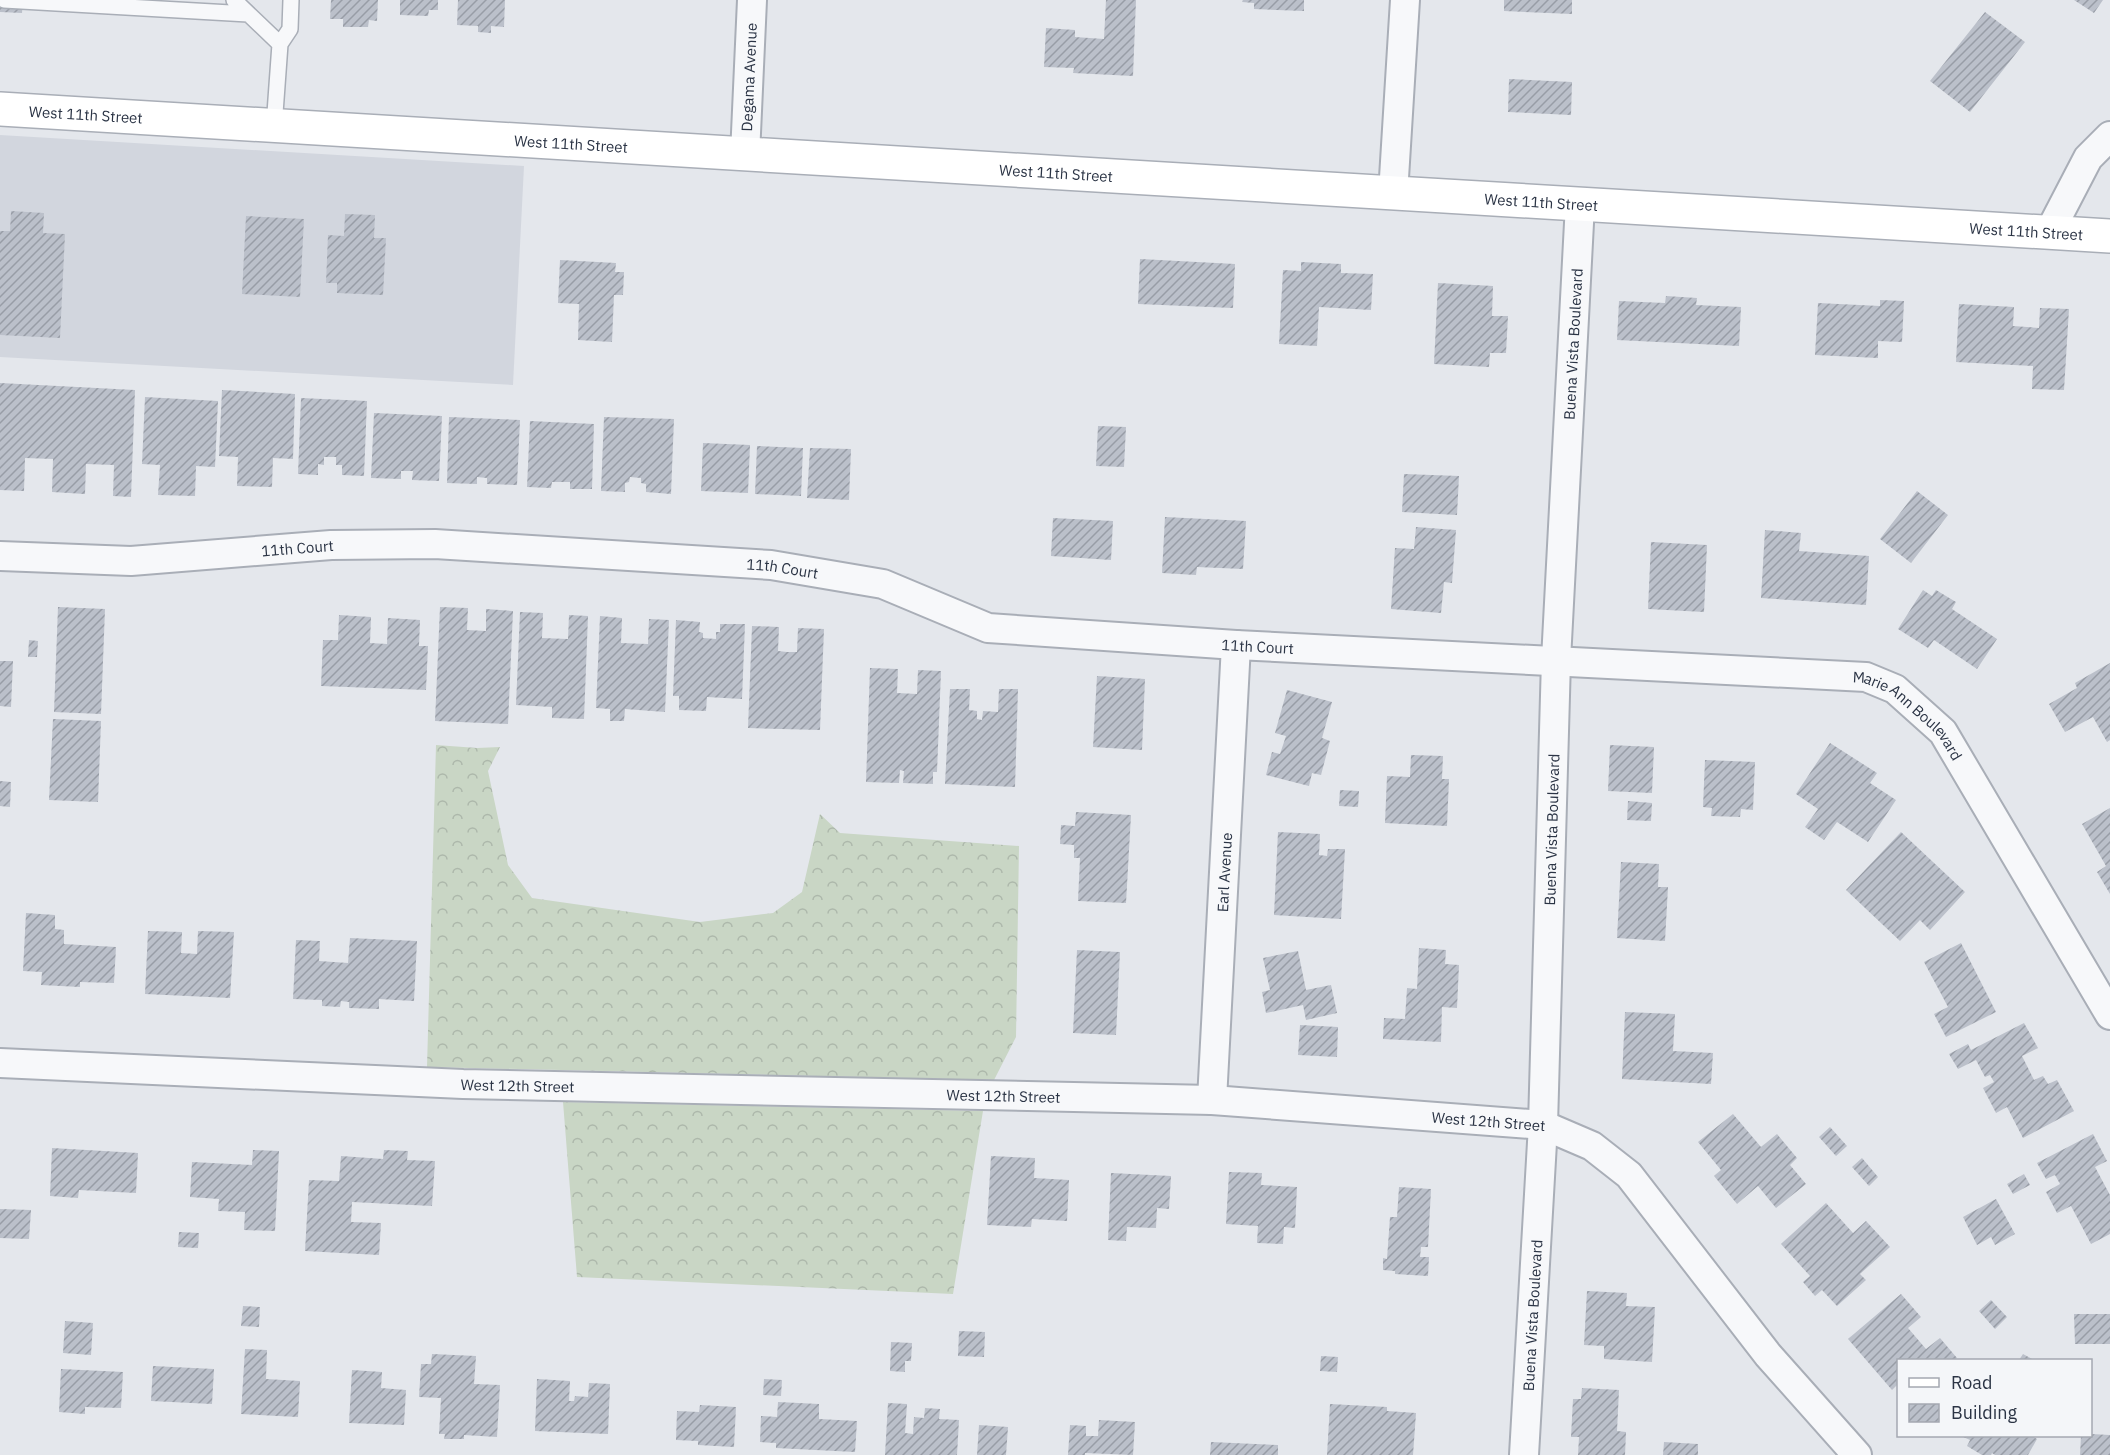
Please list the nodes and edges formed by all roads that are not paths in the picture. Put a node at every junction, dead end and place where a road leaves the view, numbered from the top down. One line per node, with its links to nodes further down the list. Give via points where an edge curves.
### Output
1 (4, 0): 6 (lane)
2 (234, 0): 6 (lane)
3 (291, 0): 7 (lane, via 290,29)
4 (752, 0): 11 (street, Degama Avenue)
5 (1405, 0): 12 (street)
6 (248, 14): 7 (lane)
7 (279, 44): 9 (lane)
8 (0, 109): 9 (main road, West 11th Street)
9 (274, 127): 11 (main road, West 11th Street)
10 (2110, 136): 14 (street, via 2088,158)
11 (745, 155): 12 (main road, West 11th Street)
12 (1393, 194): 13 (main road, West 11th Street)
13 (1580, 204): 14 (main road, West 11th Street); 18 (street, Buena Vista Boulevard)
14 (2049, 233): 15 (main road, West 11th Street)
15 (2110, 236)
16 (0, 556): 17 (street, 11th Court, via 131,561 331,545 435,544 771,565 883,584 988,628)
17 (1236, 645): 18 (street, 11th Court); 21 (street, Earl Avenue)
18 (1556, 660): 19 (street, Marie Ann Boulevard, via 1866,677 1895,689 1943,732); 22 (street, Buena Vista Boulevard)
19 (2110, 1015)
20 (0, 1063): 21 (street, West 12th Street, via 463,1084)
21 (1212, 1100): 22 (street, West 12th Street)
22 (1543, 1125): 23 (street, Buena Vista Boulevard); 24 (street, West 12th Street, via 1592,1146 1629,1175 1768,1355)
23 (1524, 1455)
24 (1857, 1455)

